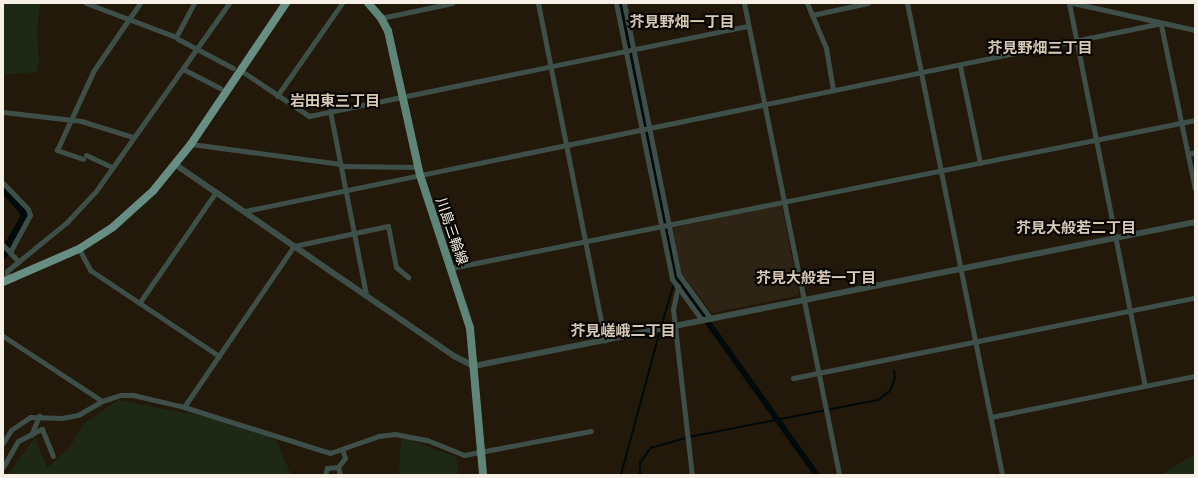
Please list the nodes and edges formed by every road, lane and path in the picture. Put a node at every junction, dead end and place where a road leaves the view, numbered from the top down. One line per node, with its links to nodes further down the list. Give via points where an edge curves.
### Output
1 (86, 3): 20 (street)
2 (140, 3): 20 (street)
3 (194, 3): 20 (street, via 176,37)
4 (229, 3): 26 (street)
5 (286, 3): 32 (highway)
6 (342, 3): 36 (street)
7 (368, 3): 19 (main road, 川島三輪線)
8 (452, 3): 19 (street)
9 (538, 3): 30 (street)
10 (616, 3): 28 (street)
11 (624, 3): 27 (street)
12 (744, 3): 22 (street)
13 (807, 3): 18 (street)
14 (868, 3): 18 (street)
15 (907, 3): 33 (street)
16 (1069, 3): 25 (street)
17 (1072, 3): 21 (street)
18 (812, 14): 35 (street, via 826,48)
19 (381, 18): 37 (main road, 川島三輪線, via 388,31)
20 (128, 20): 41 (street, via 94,70)
21 (1162, 24): 23 (street); 25 (street); 43 (street)
22 (748, 26): 27 (street); 38 (street)
23 (1195, 30)
24 (178, 39): 26 (street)
25 (1077, 42): 29 (street); 47 (street)
26 (197, 49): 31 (street); 32 (street)
27 (634, 50): 28 (street); 44 (street)
28 (626, 52): 30 (street); 45 (street)
29 (960, 66): 33 (street); 52 (street)
30 (551, 67): 37 (street); 49 (street)
31 (183, 69): 34 (street); 46 (street)
32 (237, 69): 36 (street); 48 (highway)
33 (921, 73): 35 (street); 57 (street)
34 (220, 88)
35 (833, 90): 38 (street)
36 (277, 96): 39 (street, via 305,115)
37 (402, 97): 39 (street); 56 (main road, 川島三輪線)
38 (764, 104): 44 (street); 62 (street)
39 (330, 111): 54 (street)
40 (3, 112): 41 (street)
41 (69, 119): 46 (street); 55 (street, via 57,150)
42 (1195, 120): 43 (street)
43 (1182, 122): 47 (street); 51 (street)
44 (650, 128): 45 (street); 65 (street)
45 (642, 129): 49 (street); 66 (street)
46 (133, 137): 55 (street)
47 (1096, 140): 52 (street); 68 (street)
48 (191, 144): 53 (highway); 54 (street)
49 (566, 145): 56 (street); 69 (street)
50 (1195, 152): 51 (street)
51 (1188, 154): 59 (street)
52 (980, 163): 57 (street)
53 (176, 164): 61 (street); 72 (highway, via 153,191 113,227)
54 (341, 165): 56 (street); 60 (street)
55 (112, 167): 74 (street, via 78,212)
56 (419, 171): 60 (street); 75 (main road, 川島三輪線)
57 (941, 171): 62 (street); 76 (street)
58 (3, 182): 73 (street, via 28,209 30,215)
59 (1195, 187)
60 (346, 189): 63 (street); 67 (street)
61 (216, 192): 63 (street); 83 (street)
62 (784, 202): 65 (street); 82 (street)
63 (245, 211): 71 (street)
64 (1195, 222): 68 (street)
65 (669, 226): 66 (street); 85 (street, via 679,275)
66 (661, 227): 69 (street); 79 (street, via 672,279)
67 (354, 234): 71 (street); 77 (street, via 388,226 396,268); 80 (street)
68 (1116, 238): 76 (street); 84 (street)
69 (586, 242): 75 (street); 89 (street)
70 (3, 245): 73 (street)
71 (294, 246): 80 (street); 91 (street)
72 (79, 249): 78 (highway); 83 (street, via 90,270)
73 (10, 252): 74 (street)
74 (18, 262): 78 (street, via 7,271)
75 (451, 268): 92 (main road, 川島三輪線, via 470,328)
76 (960, 269): 82 (street); 90 (street)
77 (408, 277)
78 (4, 282)
79 (678, 286): 86 (street); 87 (street, via 673,309)
80 (366, 295): 92 (street, via 454,356)
81 (1195, 298): 84 (street)
82 (803, 301): 85 (street); 93 (street)
83 (140, 302): 91 (street)
84 (1130, 311): 90 (street); 96 (street)
85 (711, 319): 86 (street)
86 (702, 320): 87 (street)
87 (676, 326): 89 (street); 112 (street)
88 (3, 336): 97 (street)
89 (606, 340): 92 (street)
90 (975, 341): 93 (street); 100 (street)
91 (218, 356): 98 (street)
92 (474, 366): 105 (main road, 川島三輪線)
93 (817, 373): 95 (street); 113 (street)
94 (1195, 376): 96 (street)
95 (793, 378)
96 (1146, 386): 100 (street)
97 (102, 401): 98 (street, via 121,395 133,395); 99 (street, via 78,415 62,418)
98 (184, 407): 104 (street, via 323,452)
99 (39, 416): 102 (street); 103 (street, via 30,417 11,430)
100 (991, 417): 114 (street)
101 (591, 431): 105 (street)
102 (31, 435): 106 (street, via 42,429); 107 (street, via 18,441)
103 (3, 443)
104 (342, 449): 105 (street, via 380,436 401,434 427,440 464,454); 108 (street, via 345,458)
105 (481, 453): 111 (main road, 川島三輪線)
106 (53, 456)
107 (3, 467)
108 (338, 467): 109 (street, via 327,468); 110 (street)
109 (325, 475)
110 (340, 475)
111 (483, 475)
112 (692, 475)
113 (839, 475)
114 (1002, 475)

